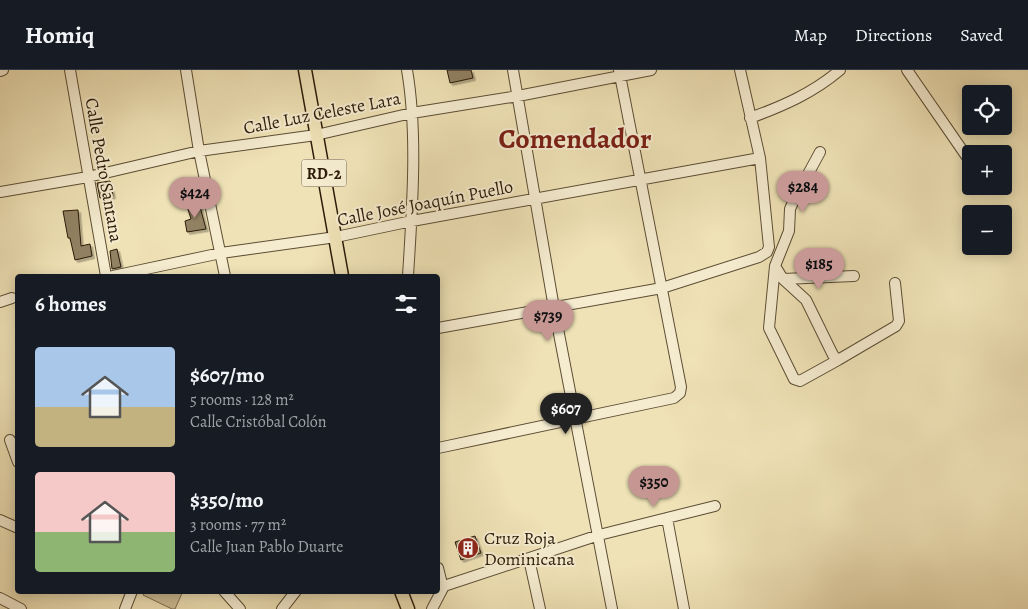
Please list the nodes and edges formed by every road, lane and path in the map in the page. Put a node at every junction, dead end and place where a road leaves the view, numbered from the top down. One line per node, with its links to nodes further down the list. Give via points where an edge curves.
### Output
1 (70, 70): 19 (street, Calle Pedro Santana)
2 (186, 70): 16 (street)
3 (305, 70): 14 (main road, RD-2)
4 (407, 70): 12 (street)
5 (512, 70): 11 (street)
6 (652, 70): 10 (street, Calle Luz Celeste Lara)
7 (740, 70): 13 (street)
8 (840, 70): 13 (street, via 789,104)
9 (907, 70): 15 (street)
10 (619, 73): 11 (street, Calle Luz Celeste Lara); 20 (street)
11 (518, 96): 12 (street, Calle Luz Celeste Lara); 22 (street)
12 (412, 113): 14 (street, Calle Luz Celeste Lara); 23 (street)
13 (750, 118): 18 (street)
14 (316, 135): 16 (street, Calle Luz Celeste Lara); 24 (main road, RD-2)
15 (962, 150)
16 (199, 151): 19 (street, Calle Luz Celeste Lara); 26 (street)
17 (820, 152): 27 (street, via 790,210 789,231)
18 (760, 158): 20 (street, Calle José Joaquín Puello); 25 (street)
19 (88, 177): 21 (street, Calle Luz Celeste Lara); 28 (street, Calle Pedro Santana)
20 (640, 178): 22 (street, Calle José Joaquín Puello); 36 (street)
21 (0, 192)
22 (534, 198): 23 (street, Calle José Joaquín Puello); 39 (street)
23 (412, 221): 24 (street, Calle José Joaquín Puello); 32 (street)
24 (336, 237): 26 (street, Calle José Joaquín Puello); 31 (main road, RD-2)
25 (767, 252): 27 (street); 36 (street)
26 (222, 253): 29 (street, Calle José Joaquín Puello); 30 (street)
27 (775, 266): 34 (street); 41 (street, via 769,328 794,379 800,381)
28 (106, 274)
29 (122, 274)
30 (225, 274)
31 (342, 274)
32 (408, 274)
33 (854, 276): 34 (street)
34 (783, 279): 41 (street, via 806,300)
35 (895, 283): 41 (street, via 900,322)
36 (662, 288): 39 (street); 42 (street, via 680,393 674,398)
37 (12, 298): 38 (street)
38 (0, 302)
39 (554, 308): 40 (street); 42 (street)
40 (440, 328)
41 (838, 360)
42 (576, 420): 44 (street); 50 (street)
43 (10, 440): 45 (street)
44 (440, 448)
45 (15, 454)
46 (715, 506): 47 (street)
47 (667, 518): 50 (street); 67 (street)
48 (1, 522): 49 (street)
49 (15, 527)
50 (599, 535): 51 (street); 66 (street)
51 (528, 559): 52 (street); 65 (street)
52 (440, 588)
53 (129, 594): 60 (street)
54 (227, 594): 61 (street)
55 (294, 594): 62 (street)
56 (402, 594): 63 (main road)
57 (438, 594): 64 (street)
58 (0, 598): 59 (street)
59 (21, 609)
60 (125, 609)
61 (240, 609)
62 (282, 609)
63 (408, 609)
64 (432, 609)
65 (540, 609)
66 (612, 609)
67 (684, 609)

